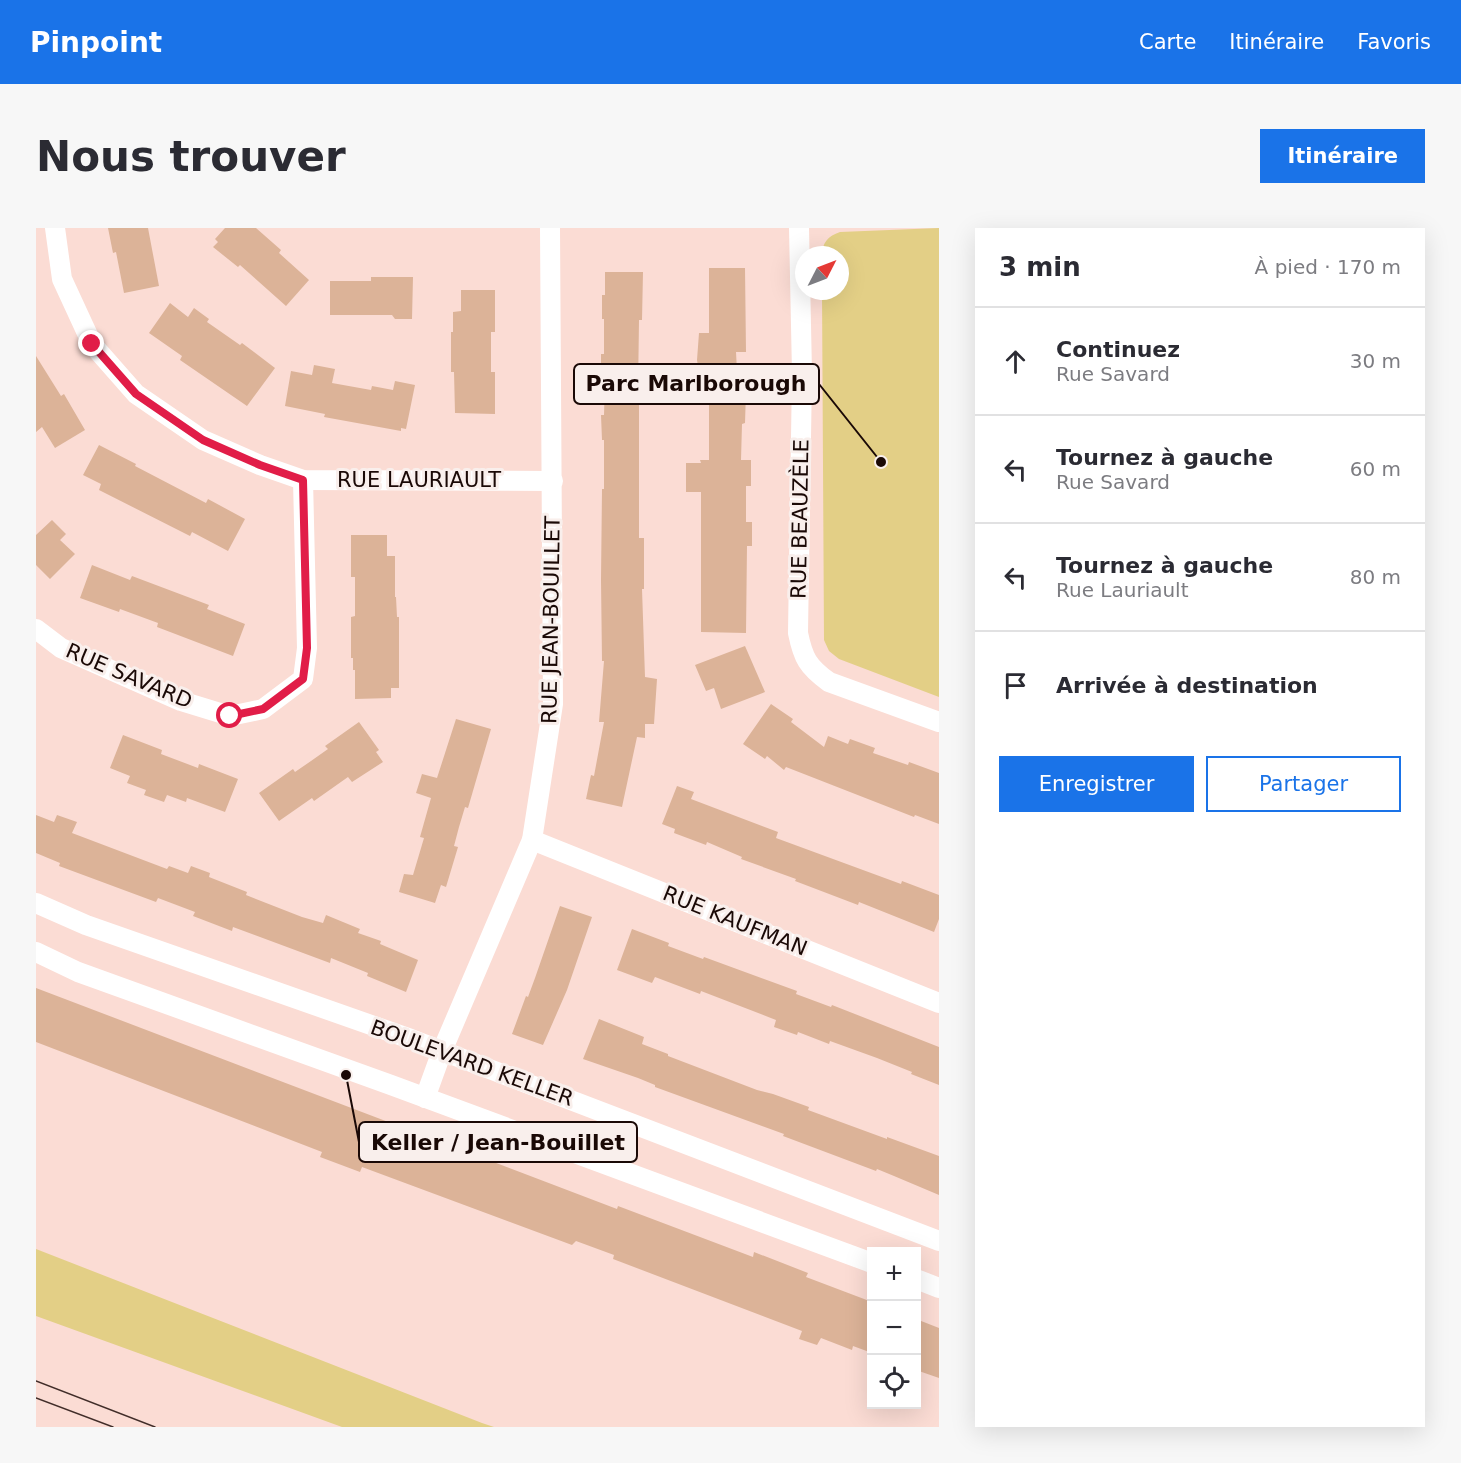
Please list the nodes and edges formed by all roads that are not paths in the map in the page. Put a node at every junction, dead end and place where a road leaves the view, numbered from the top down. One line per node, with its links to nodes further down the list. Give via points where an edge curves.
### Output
1 (56, 228): 4 (street, RUE LAURIAULT, via 62,279 92,344 136,394 203,440)
2 (550, 228): 5 (street, RUE JEAN-BOUILLET)
3 (799, 228): 7 (street, RUE BEAUZÈLE, via 801,648 816,673 829,682)
4 (303, 480): 5 (street, RUE LAURIAULT); 6 (street, RUE SAVARD, via 307,648 303,679 263,709 230,716 181,701 61,648)
5 (553, 481): 8 (street, RUE JEAN-BOUILLET, via 553,704)
6 (36, 629)
7 (939, 722)
8 (532, 840): 11 (street, RUE KAUFMAN); 12 (street, RUE JEAN-BOUILLET)
9 (36, 903): 12 (street, BOULEVARD KELLER, via 97,929)
10 (36, 952): 13 (street, via 78,972)
11 (939, 1003)
12 (442, 1051): 13 (street, RUE JEAN-BOUILLET); 14 (street, BOULEVARD KELLER)
13 (425, 1098): 15 (street)
14 (939, 1241)
15 (867, 1261)
16 (921, 1281): 17 (street)
17 (939, 1288)

